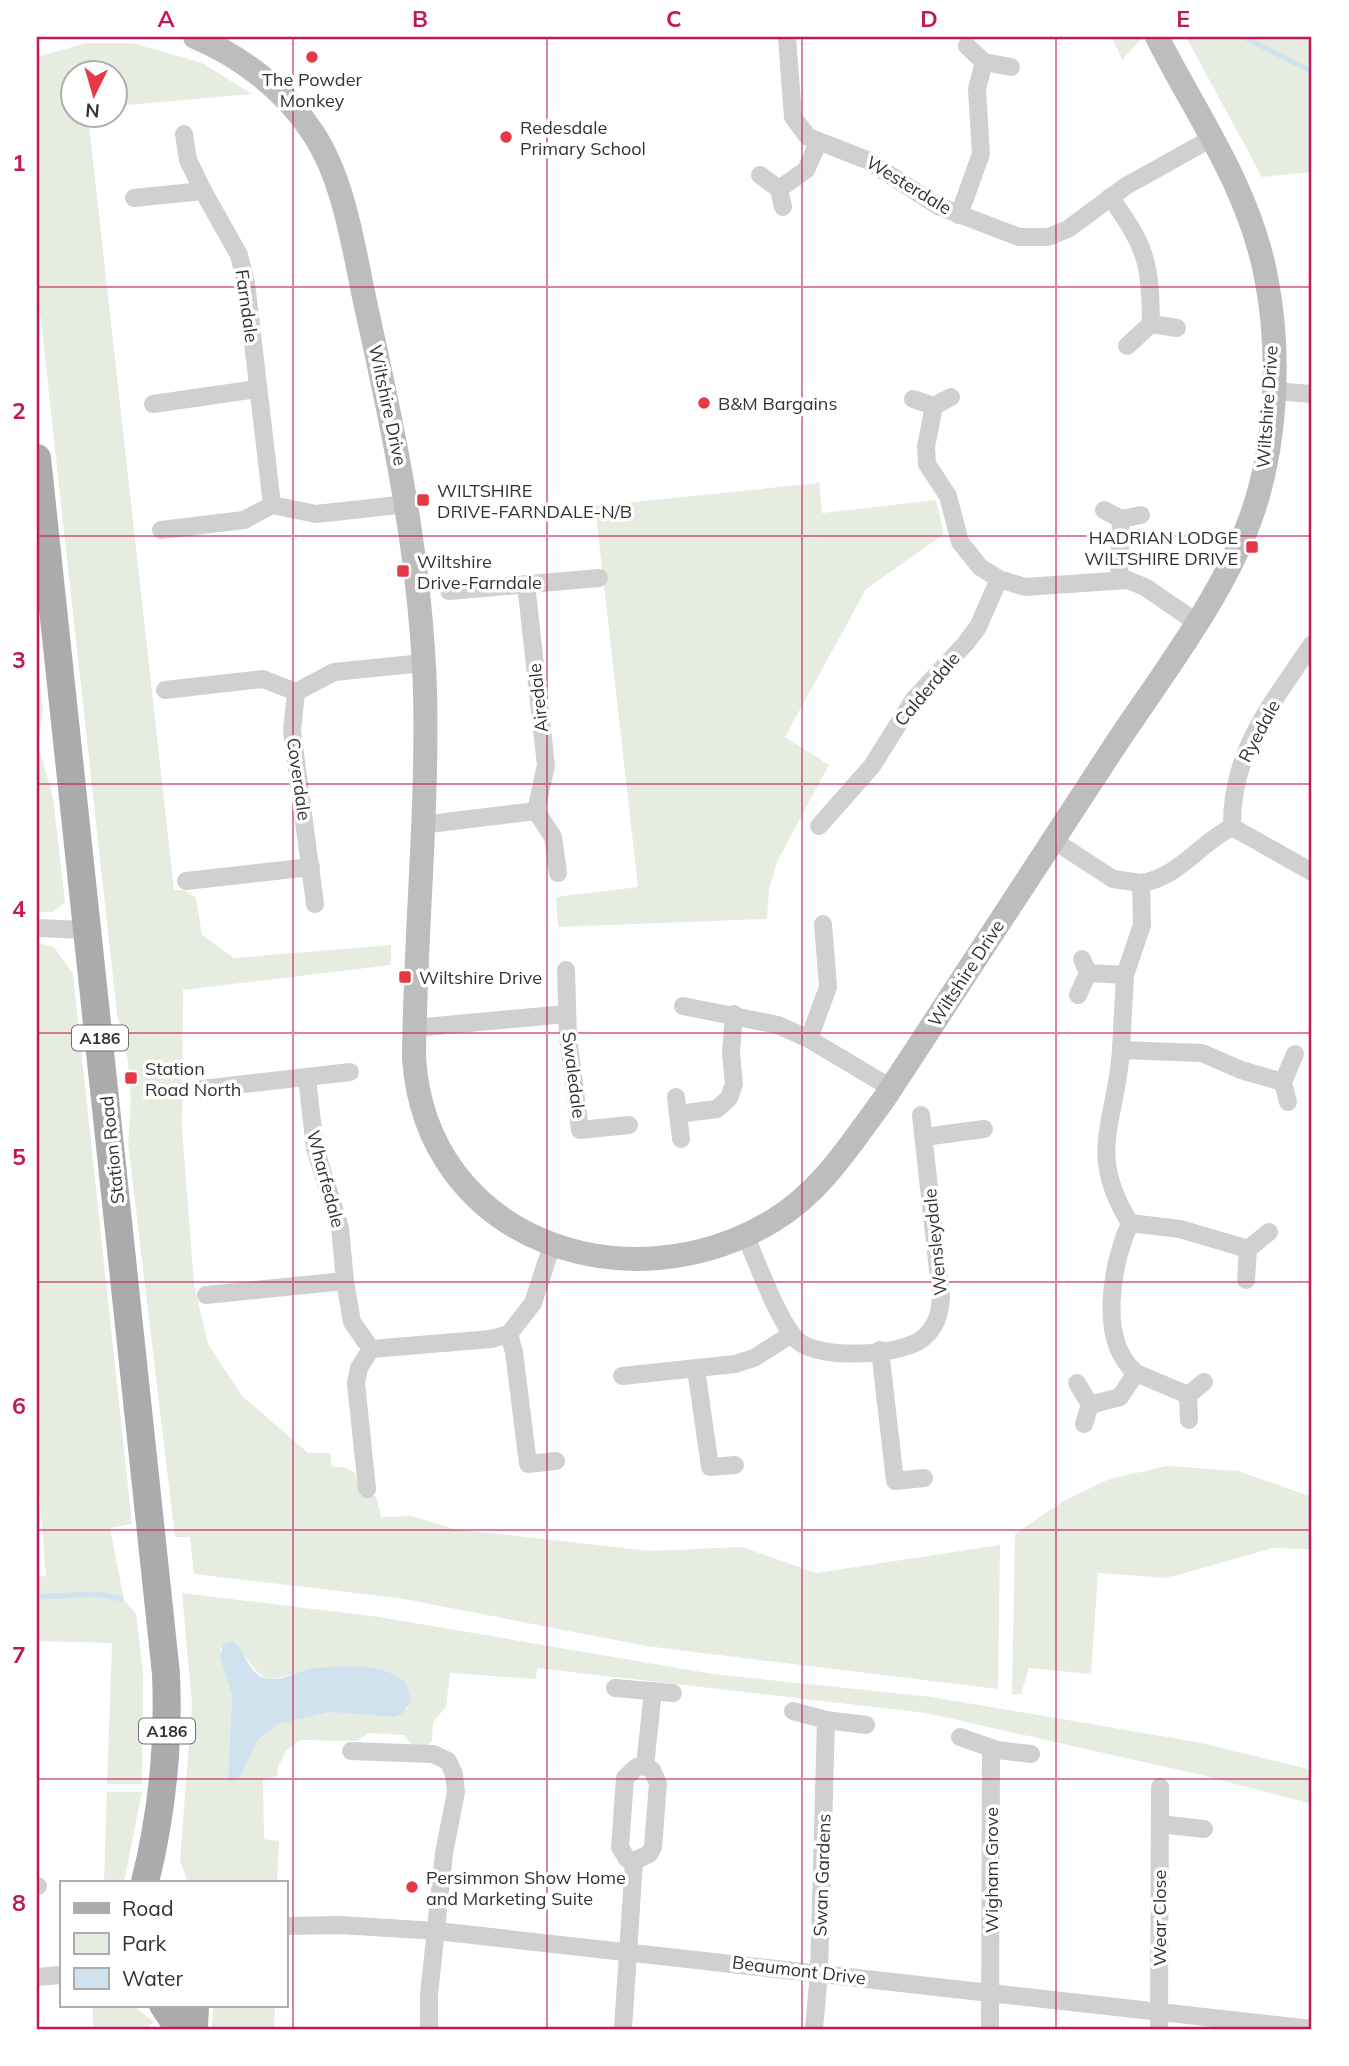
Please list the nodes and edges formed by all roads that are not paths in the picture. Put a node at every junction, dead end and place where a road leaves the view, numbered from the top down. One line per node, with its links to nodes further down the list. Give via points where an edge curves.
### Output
1 (787, 37): 9 (street, Westerdale, via 793,117 803,133)
2 (1157, 37): 8 (street, Wiltshire Drive)
3 (202, 38): 26 (street, Wiltshire Drive, via 274,88 304,120 325,154 365,300)
4 (967, 46): 5 (street)
5 (984, 62): 6 (street); 14 (street, Westerdale, via 977,89 981,154)
6 (1011, 67)
7 (184, 134): 11 (street, Farndale, via 188,160)
8 (1214, 137): 12 (street, Westerdale); 19 (street, Wiltshire Drive, via 1244,201 1266,275 1273,332)
9 (818, 143): 10 (street, via 806,170 781,198); 14 (street, Westerdale, via 867,160)
10 (760, 174)
11 (202, 191): 13 (street); 18 (street, Farndale, via 242,264)
12 (1110, 197): 14 (street, Westerdale, via 1068,229 1039,238 1010,235); 15 (street, via 1145,252)
13 (134, 198)
14 (959, 215)
15 (1151, 324): 16 (street); 17 (street)
16 (1177, 328)
17 (1127, 345)
18 (257, 389): 23 (street); 27 (street, Farndale)
19 (1272, 391): 20 (street); 37 (street, Wiltshire Drive, via 1269,435 1251,518 1237,553)
20 (1312, 394)
21 (951, 397): 24 (street)
22 (913, 399): 24 (street)
23 (153, 404)
24 (934, 406): 33 (street, via 926,447 929,471 947,496 966,551)
25 (37, 458): 55 (main road, Station Road / A186)
26 (407, 504): 27 (street, via 316,514); 39 (street, Wiltshire Drive)
27 (272, 505): 31 (street, via 244,520)
28 (1104, 509): 30 (street)
29 (1141, 515): 30 (street)
30 (1121, 519): 34 (street)
31 (161, 530)
32 (599, 578): 35 (street)
33 (999, 579): 34 (street, via 1034,587); 44 (street, Calderdale, via 978,627 914,699 873,766)
34 (1119, 579): 37 (street, via 1144,587)
35 (526, 584): 36 (street); 42 (street, Airedale, via 546,765)
36 (450, 591)
37 (1196, 622): 46 (street, Wiltshire Drive)
38 (1312, 645): 45 (street, Ryedale, via 1247,748 1234,787)
39 (423, 663): 41 (street, via 334,672); 43 (street, Wiltshire Drive)
40 (165, 690): 41 (street, via 263,679)
41 (296, 692): 47 (street, Coverdale, via 292,731)
42 (536, 811): 43 (street); 49 (street, via 553,837)
43 (421, 825): 62 (street, Wiltshire Drive)
44 (819, 826)
45 (1232, 827): 48 (street); 51 (street, via 1167,875)
46 (1052, 840): 51 (street, via 1113,879); 69 (street, Wiltshire Drive)
47 (311, 867): 50 (street); 52 (street, Coverdale)
48 (1312, 872)
49 (558, 873)
50 (186, 881)
51 (1142, 883): 57 (street, via 1142,925)
52 (315, 904)
53 (822, 924): 63 (street, via 828,987)
54 (37, 929): 55 (street)
55 (86, 930): 116 (main road, Station Road / A186, via 166,1674 166,1741)
56 (566, 970): 60 (street, Swaledale)
57 (1125, 975): 58 (street, via 1085,966); 64 (street)
58 (1078, 995)
59 (683, 1006): 61 (street)
60 (566, 1014): 62 (street, Swaledale); 73 (street, Swaledale, via 580,1130)
61 (734, 1014): 63 (street); 76 (street, via 734,1084 729,1098 711,1111 677,1105)
62 (414, 1028): 80 (street, Wiltshire Drive, via 418,1090 445,1163 466,1189 504,1222)
63 (809, 1039): 69 (street)
64 (1121, 1050): 68 (street, via 1202,1053); 77 (street, via 1105,1161 1109,1181)
65 (1295, 1054): 68 (street)
66 (350, 1072): 67 (street)
67 (307, 1078): 70 (street); 83 (street, Wharfedale, via 317,1156 340,1228)
68 (1283, 1082): 71 (street)
69 (891, 1088): 79 (street, Wiltshire Drive, via 817,1185 775,1219)
70 (202, 1089)
71 (1288, 1102)
72 (921, 1115): 75 (street, Wensleydale)
73 (629, 1125)
74 (984, 1129): 75 (street)
75 (924, 1137): 88 (street, Wensleydale, via 941,1306 936,1323 924,1338)
76 (681, 1139)
77 (1130, 1223): 81 (street, via 1180,1229); 90 (street, via 1115,1274 1113,1335 1122,1359)
78 (1269, 1232): 81 (street)
79 (745, 1235): 80 (street, Wiltshire Drive, via 656,1259 603,1256); 86 (street)
80 (552, 1245): 85 (street, via 533,1303)
81 (1248, 1249): 82 (street)
82 (1246, 1280)
83 (345, 1281): 84 (street); 87 (street, Wharfedale, via 352,1321)
84 (206, 1295)
85 (509, 1334): 87 (street); 98 (street, via 528,1464)
86 (792, 1334): 88 (street, Wensleydale, via 819,1352); 89 (street, via 745,1362)
87 (371, 1349): 101 (street, via 356,1383)
88 (880, 1350): 100 (street, via 895,1481)
89 (696, 1369): 91 (street); 99 (street, via 710,1467)
90 (1136, 1373): 94 (street); 95 (street, via 1120,1397)
91 (622, 1376)
92 (1204, 1382): 94 (street)
93 (1077, 1383): 95 (street)
94 (1188, 1395): 96 (street)
95 (1090, 1405): 97 (street)
96 (1189, 1420)
97 (1084, 1424)
98 (556, 1461)
99 (735, 1465)
100 (924, 1478)
101 (367, 1489)
102 (615, 1688): 103 (street)
103 (653, 1691): 104 (street); 112 (street)
104 (673, 1693)
105 (793, 1711): 106 (street)
106 (826, 1720): 107 (street); 123 (street, Swan Gardens)
107 (866, 1725)
108 (960, 1737): 109 (street)
109 (991, 1749): 111 (street); 126 (street, Wigham Grove)
110 (351, 1751): 121 (street, via 442,1756 451,1766 456,1792 444,1853)
111 (1031, 1755)
112 (645, 1766): 117 (street, via 658,1783 653,1847); 117 (street, via 628,1772 625,1778 620,1847 627,1859)
113 (1160, 1787): 114 (street, Wear Close)
114 (1160, 1824): 115 (street); 129 (street, Wear Close)
115 (1204, 1829)
116 (155, 1842): 118 (main road, Station Road / A186); 119 (main road, Station Road / A186)
117 (635, 1861): 122 (street)
118 (145, 1881)
119 (163, 1881)
120 (287, 1926): 121 (street, Beaumont Drive)
121 (437, 1931): 122 (street, Beaumont Drive); 132 (street)
122 (628, 1951): 123 (street, Beaumont Drive); 133 (street)
123 (818, 1973): 126 (street, Beaumont Drive); 134 (street, Swan Gardens)
124 (60, 1974): 125 (street)
125 (37, 1977)
126 (991, 1992): 129 (street, Beaumont Drive); 135 (street, Wigham Grove)
127 (164, 2007): 130 (main road)
128 (195, 2007): 131 (main road)
129 (1158, 2020): 136 (street, Beaumont Drive)
130 (179, 2029)
131 (194, 2029)
132 (429, 2029)
133 (623, 2029)
134 (814, 2029)
135 (990, 2029)
136 (1312, 2029)

